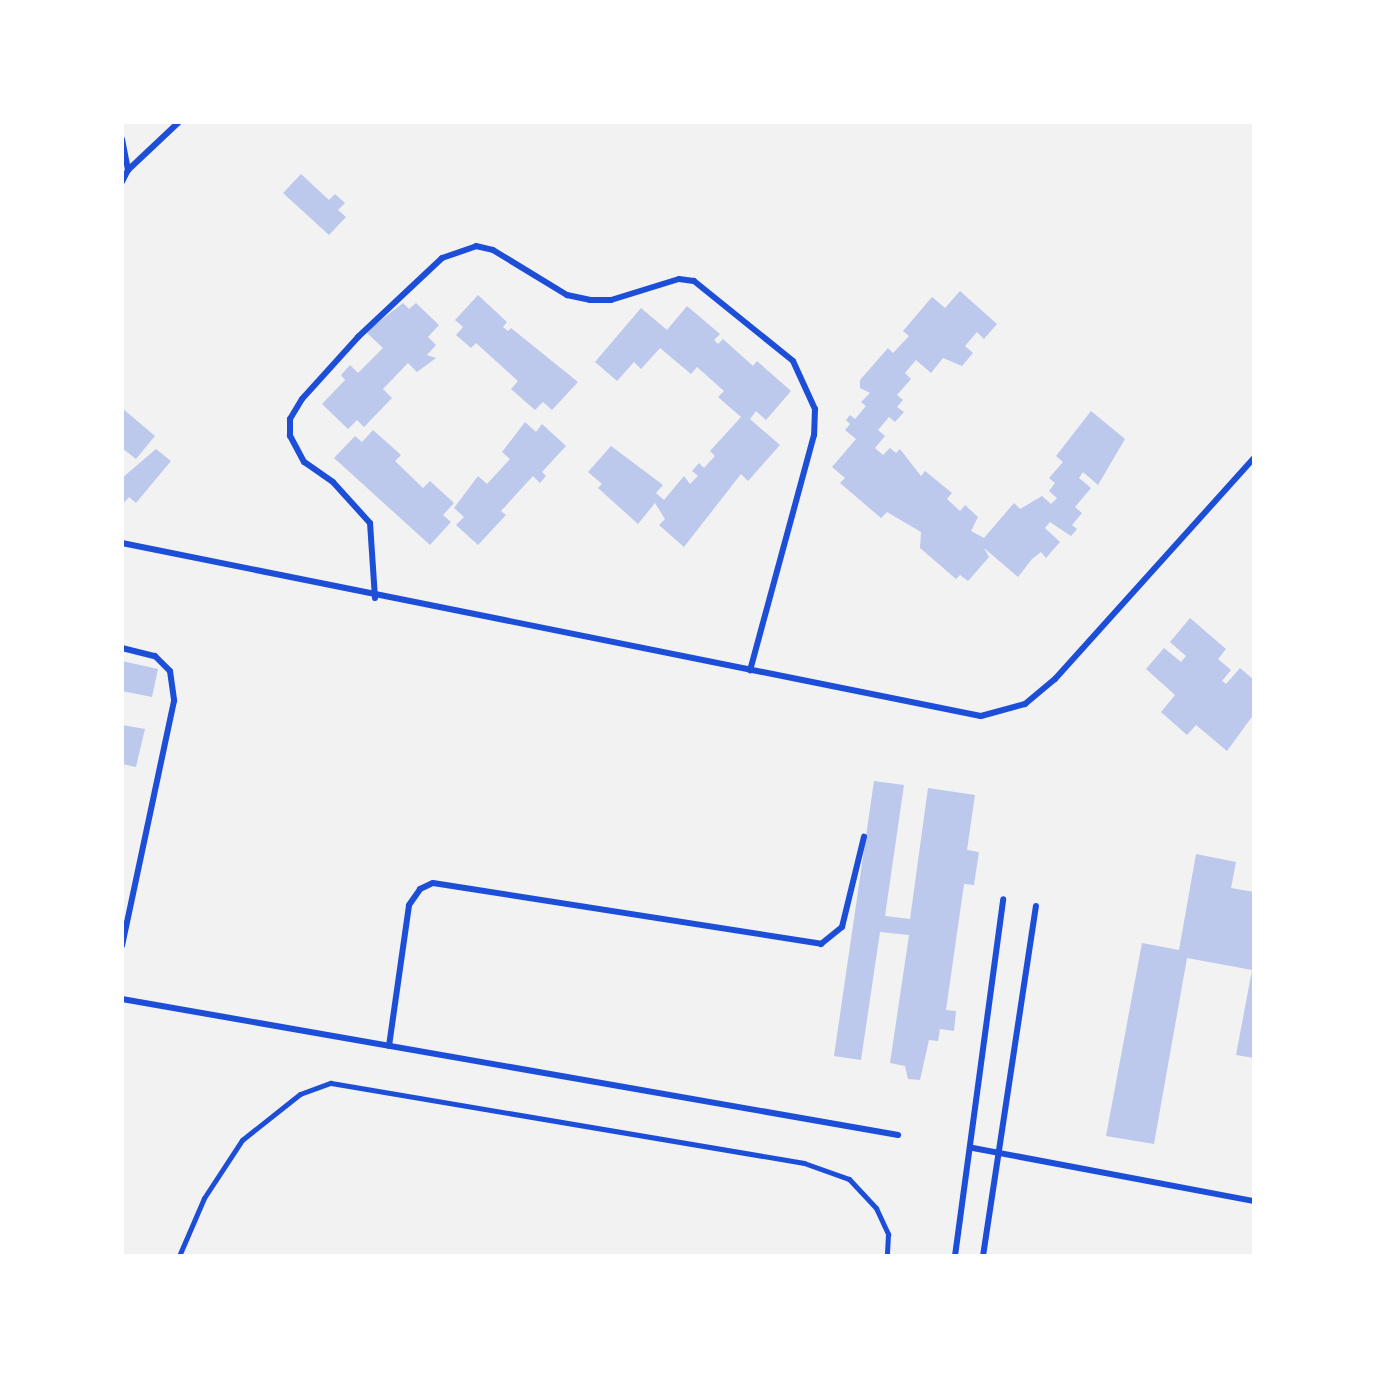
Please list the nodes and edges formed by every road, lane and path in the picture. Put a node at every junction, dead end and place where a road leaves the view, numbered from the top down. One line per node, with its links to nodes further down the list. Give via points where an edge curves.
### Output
1 (179, 122): 3 (lane)
2 (122, 139): 3 (lane)
3 (128, 170): 4 (lane)
4 (122, 182)
5 (1254, 458): 9 (lane, via 1055,679 1025,704 981,716)
6 (122, 543): 7 (lane)
7 (375, 598): 9 (lane); 9 (lane, via 370,523 343,491 304,462 290,436 290,419 302,399 358,337 442,258 476,246 493,250 567,295 590,300 611,300 679,279 694,281 793,361 815,409 814,435)
8 (122, 648): 13 (lane, via 155,656 170,671 174,701)
9 (750, 670)
10 (864, 837): 15 (lane, via 842,927 821,944 433,883 420,889 409,905)
11 (1003, 899): 17 (lane)
12 (1036, 906): 18 (lane)
13 (122, 943)
14 (122, 999): 15 (lane)
15 (389, 1046): 16 (lane)
16 (898, 1135)
17 (973, 1148): 18 (lane); 22 (lane)
18 (1000, 1153): 19 (lane); 23 (lane)
19 (1254, 1201)
20 (179, 1256): 21 (path, via 204,1198 242,1140 300,1094 331,1083 804,1163 849,1179 876,1208 888,1234)
21 (887, 1256)
22 (955, 1256)
23 (983, 1256)

